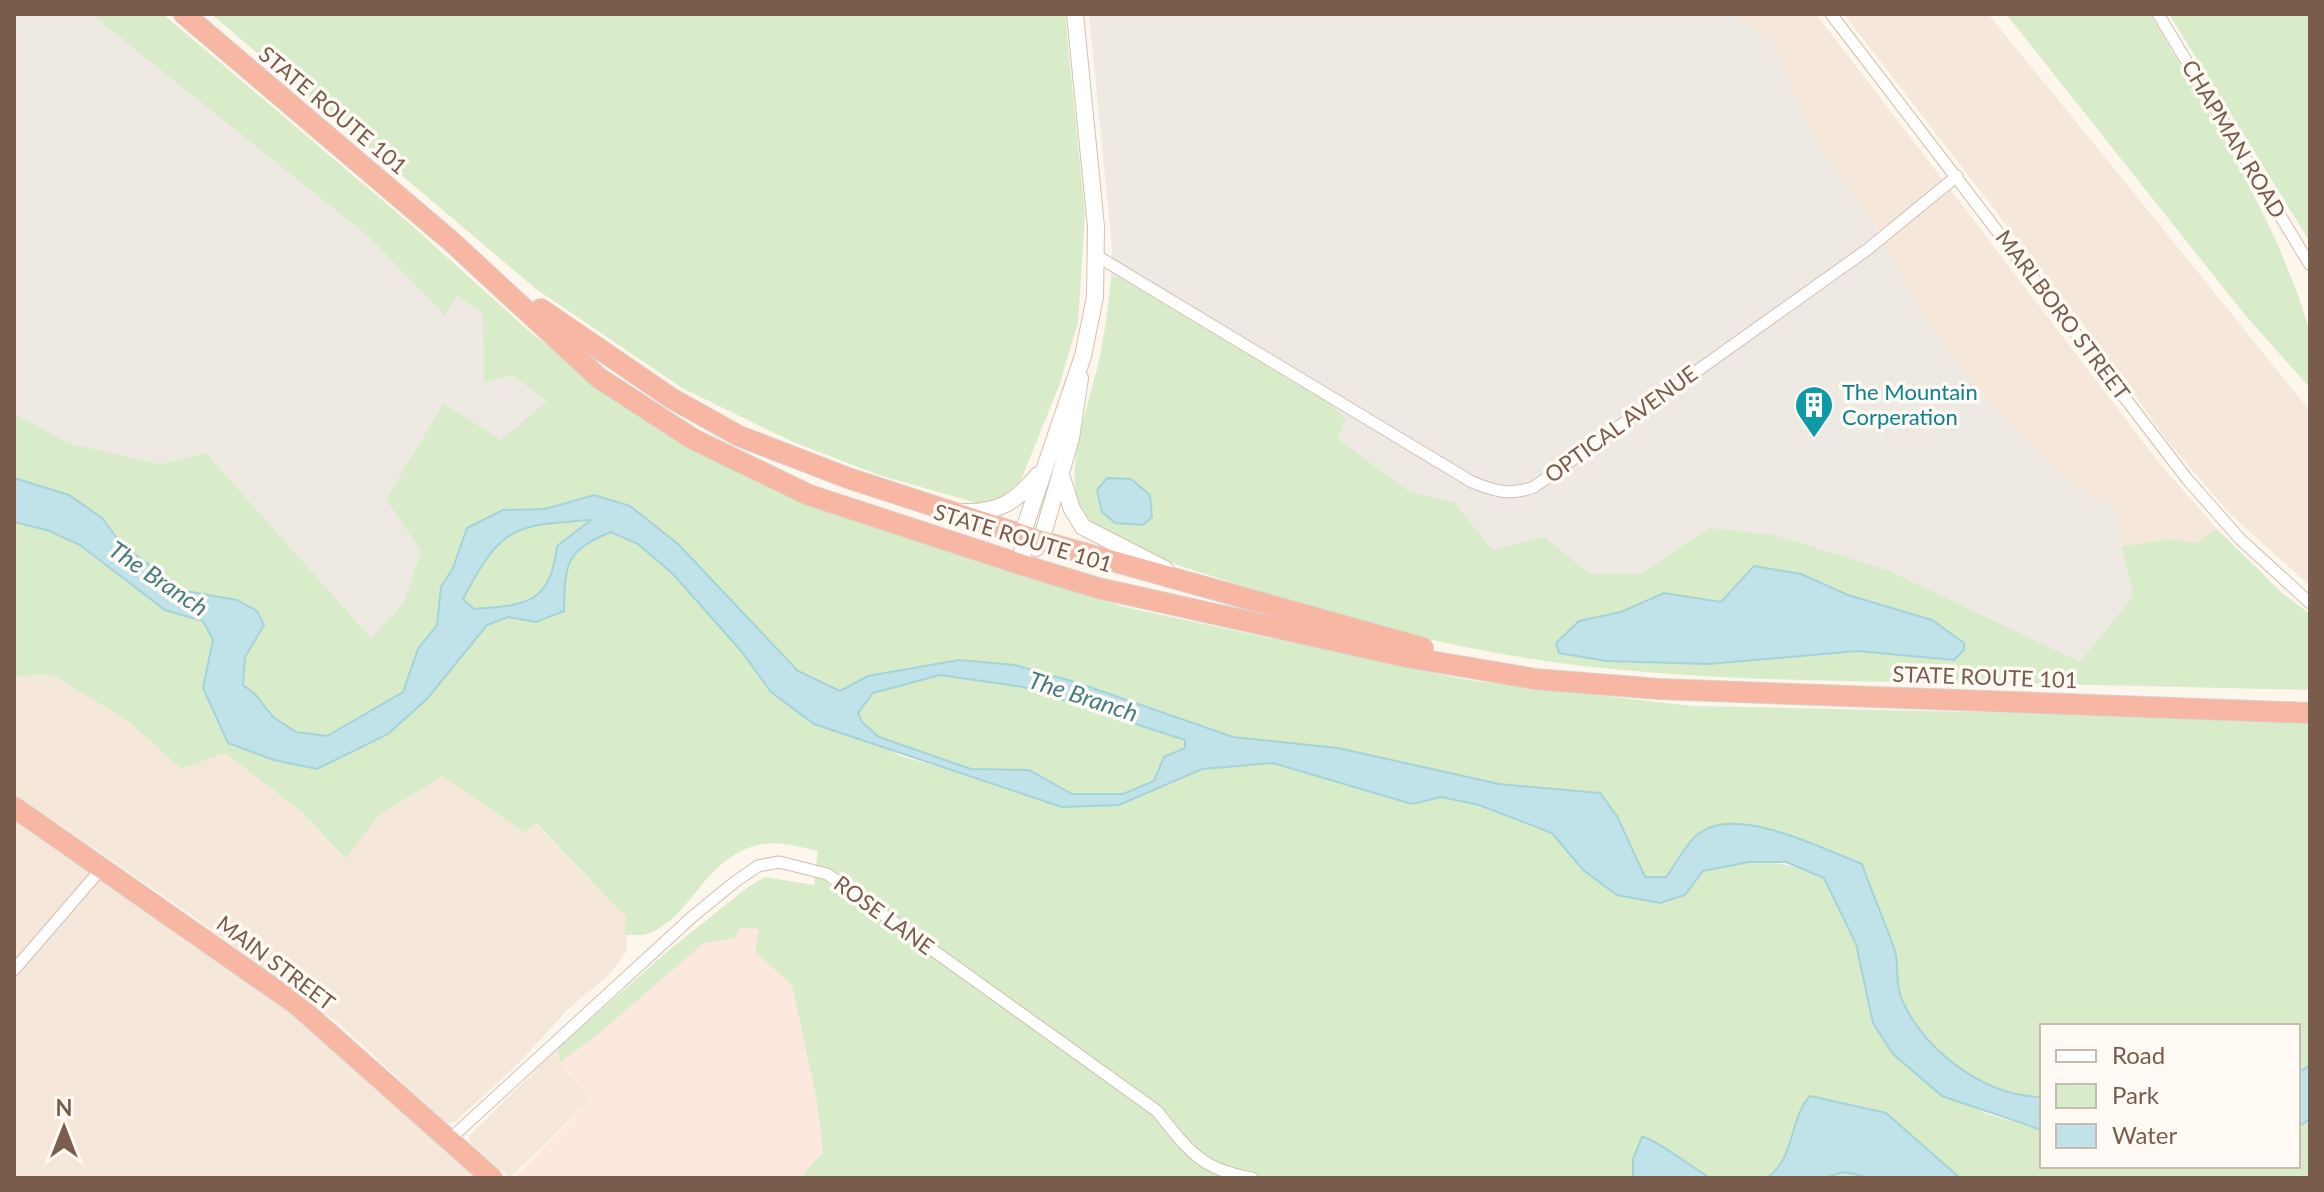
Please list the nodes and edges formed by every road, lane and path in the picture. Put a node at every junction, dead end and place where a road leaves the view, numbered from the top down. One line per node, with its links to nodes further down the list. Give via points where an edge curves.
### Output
1 (184, 14): 6 (highway, STATE ROUTE 101)
2 (1075, 14): 7 (street)
3 (1831, 14): 5 (street, MARLBORO STREET)
4 (2158, 14): 8 (street, CHAPMAN ROAD)
5 (1957, 176): 7 (street, OPTICAL AVENUE, via 1868,249 1519,493 1472,482); 16 (street, MARLBORO STREET, via 2187,479 2240,539)
6 (452, 242): 12 (highway, STATE ROUTE 101, via 571,331 739,436); 14 (highway, STATE ROUTE 101, via 599,378 693,439 809,495)
7 (1097, 256): 9 (street)
8 (2310, 265)
9 (1083, 356): 10 (street); 11 (street)
10 (1044, 467): 12 (street, via 1005,507 966,512); 13 (street)
11 (1061, 474): 13 (street); 15 (street, via 1083,527)
12 (940, 508): 13 (highway, STATE ROUTE 101)
13 (1032, 538): 14 (street); 15 (highway, STATE ROUTE 101)
14 (1023, 565): 17 (highway, STATE ROUTE 101, via 1098,588 1407,657 1535,679)
15 (1206, 588): 17 (highway, STATE ROUTE 101, via 1443,653)
16 (2310, 603)
17 (1659, 689): 18 (highway, STATE ROUTE 101)
18 (2310, 713)
19 (14, 807): 20 (highway, MAIN STREET)
20 (102, 868): 21 (street); 22 (highway, MAIN STREET, via 296,1004)
21 (14, 970)
22 (450, 1139): 23 (highway, MAIN STREET); 24 (street, ROSE LANE, via 692,917 758,866 779,862 827,874 1157,1111 1196,1158 1221,1173)
23 (492, 1178)
24 (1252, 1178)

